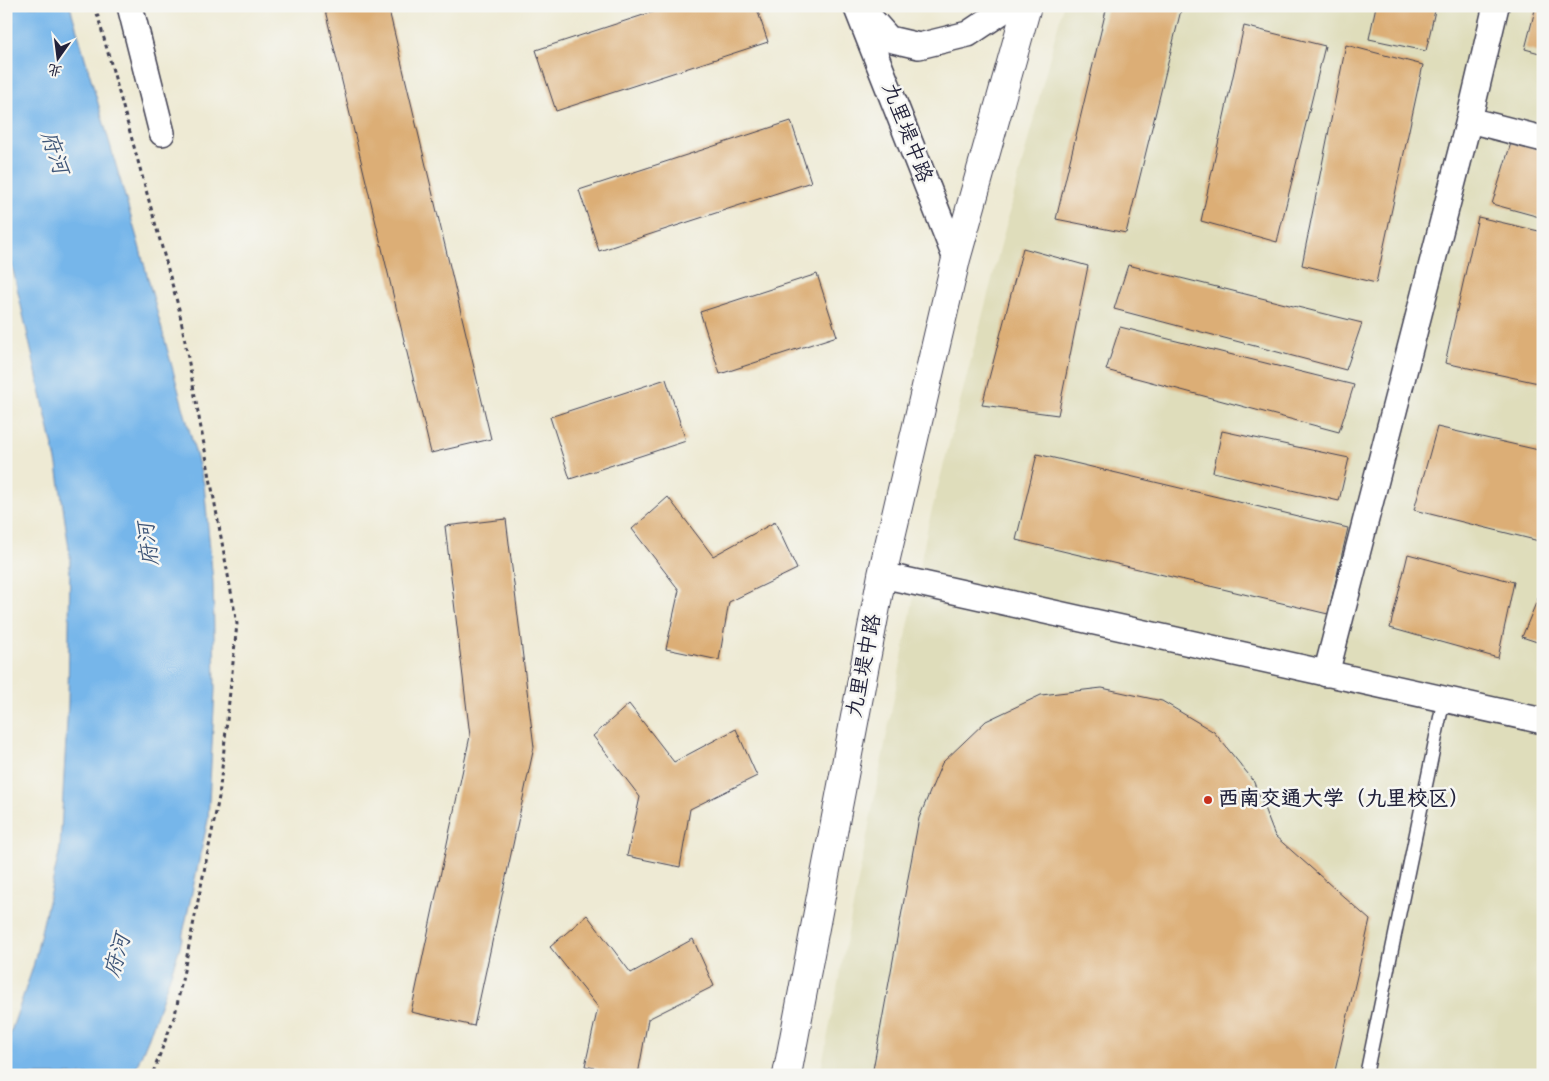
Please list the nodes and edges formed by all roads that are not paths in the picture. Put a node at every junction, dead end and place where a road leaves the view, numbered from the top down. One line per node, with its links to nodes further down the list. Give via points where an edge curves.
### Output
1 (130, 6): 8 (street)
2 (856, 6): 10 (street, 九里堤中路)
3 (860, 6): 4 (street, via 889,39 920,46 968,34)
4 (1010, 6)
5 (1027, 6): 10 (street, 九里堤中路)
6 (1496, 6): 7 (street)
7 (1469, 120): 9 (street); 12 (street)
8 (162, 133)
9 (1543, 139)
10 (956, 259): 11 (street, 九里堤中路)
11 (882, 575): 12 (street); 15 (street, 九里堤中路)
12 (1326, 674): 13 (street)
13 (1444, 698): 14 (street); 16 (lane)
14 (1543, 721)
15 (786, 1075)
16 (1366, 1075)

